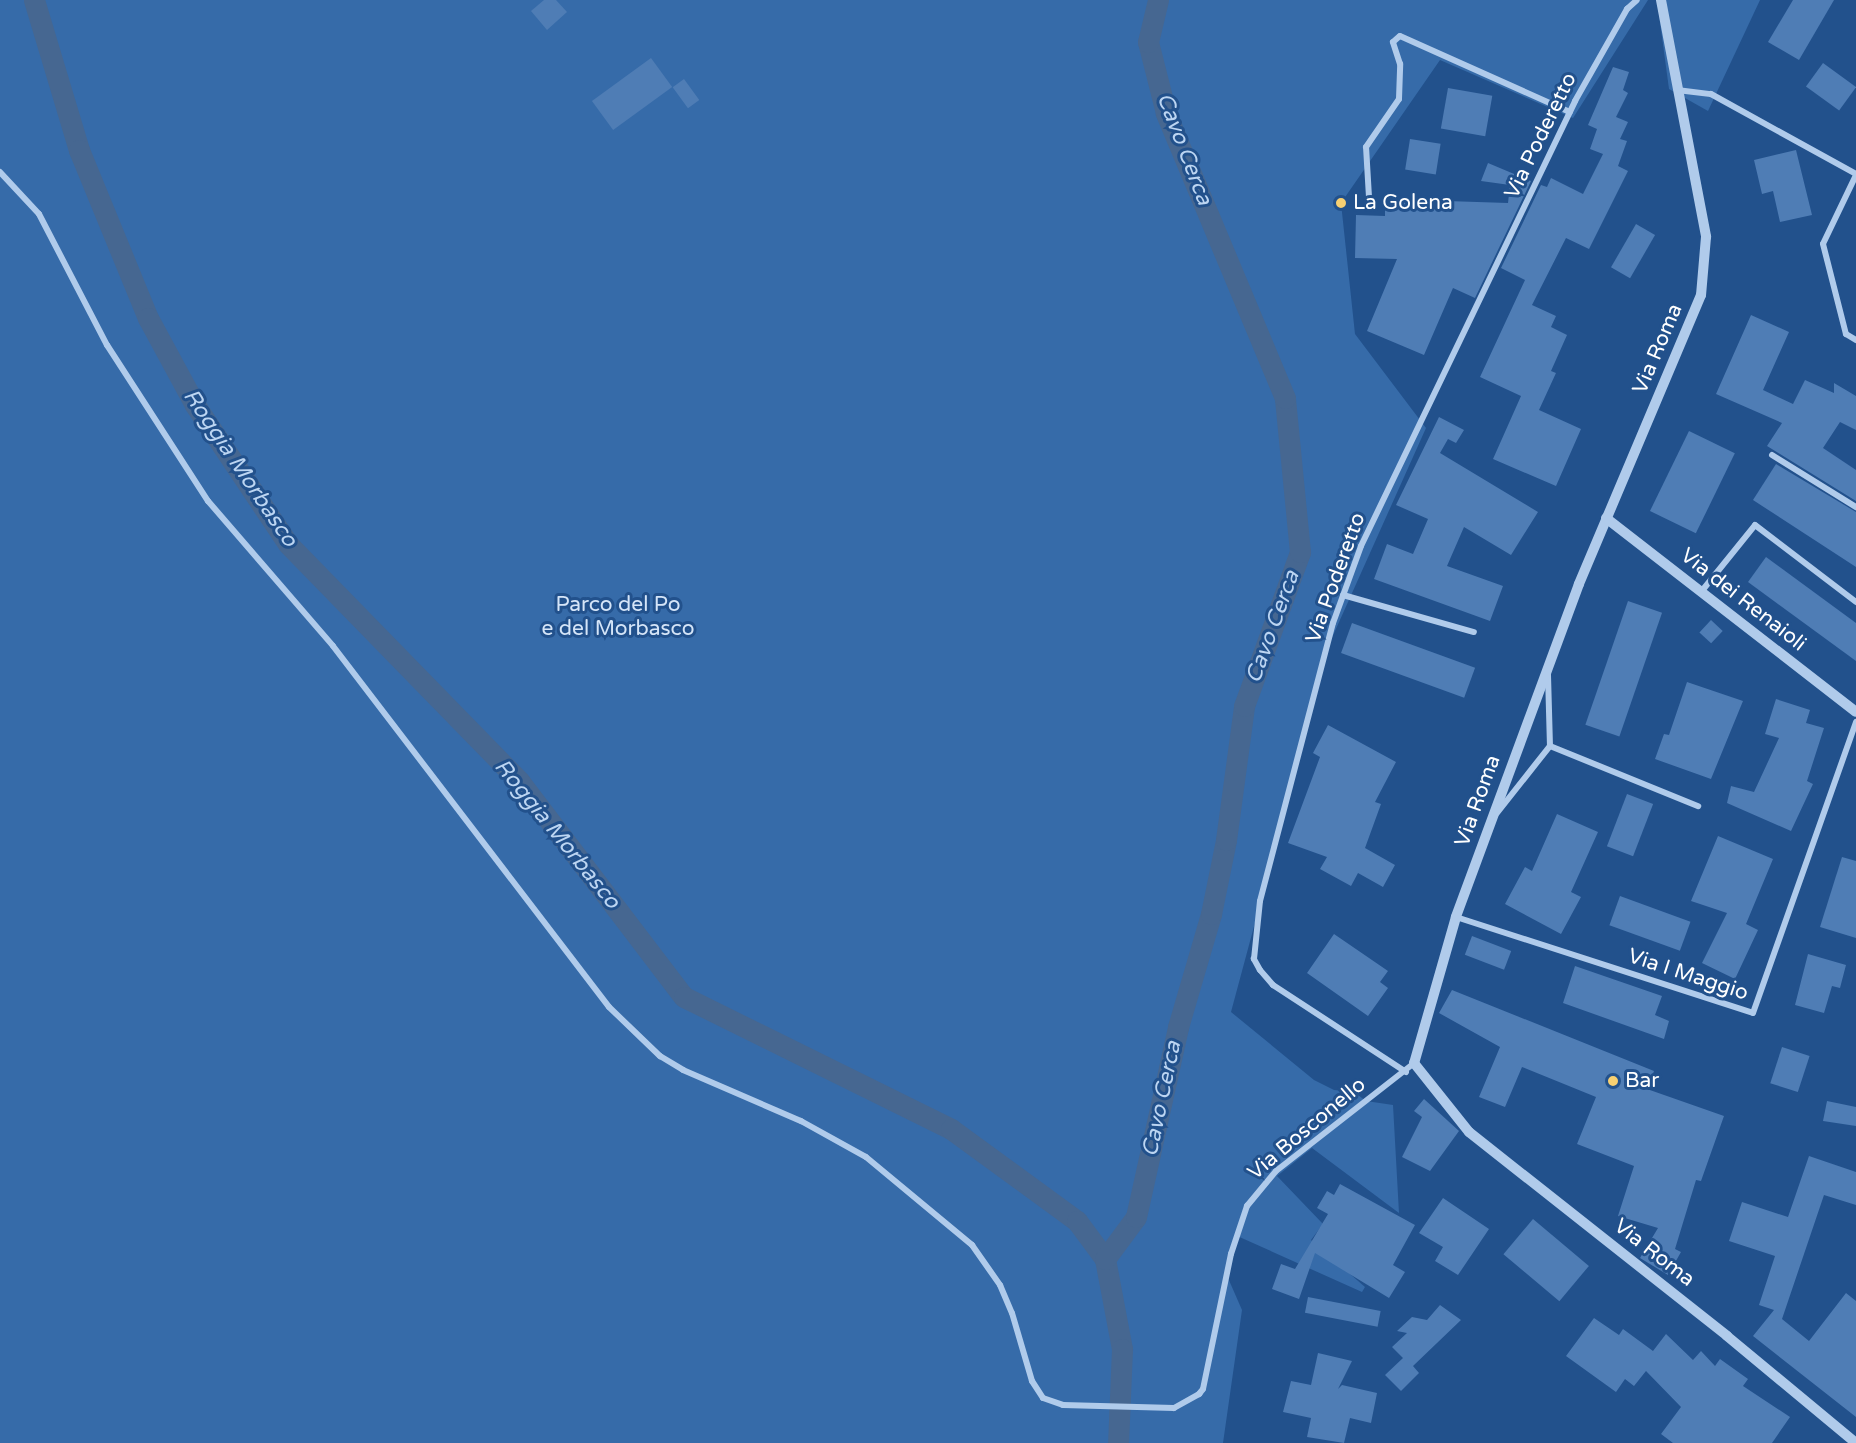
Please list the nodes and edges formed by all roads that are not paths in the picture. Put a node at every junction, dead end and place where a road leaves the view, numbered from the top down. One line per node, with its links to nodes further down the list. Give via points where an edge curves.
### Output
1 (1637, 0): 4 (street, Via Poderetto, via 1627,9)
2 (1661, 0): 3 (street, Via Roma)
3 (1676, 90): 6 (street, via 1711,94); 11 (street, Via Roma, via 1706,237 1705,274 1694,318)
4 (1570, 112): 7 (street, via 1400,36 1393,42 1400,63 1399,99 1366,147); 13 (street, Via Poderetto, via 1361,546)
5 (0, 172): 24 (street, Via Bosconello, via 39,214 107,345 208,501 333,646 609,1007 660,1056 683,1070 834,1137 866,1157 972,1245 989,1266 1012,1312 1032,1381 1043,1398 1063,1405 1174,1408 1203,1389 1231,1254 1247,1206 1276,1171)
6 (1856, 174): 8 (street, via 1823,244 1846,334)
7 (1369, 197)
8 (1856, 340)
9 (1772, 455): 10 (street)
10 (1856, 507)
11 (1606, 518): 12 (street, Via dei Renaioli); 16 (street, Via Roma)
12 (1701, 592): 14 (street, via 1755,525); 17 (street, Via dei Renaioli)
13 (1343, 595): 15 (street); 24 (street, Via Poderetto, via 1260,901 1254,959 1273,985)
14 (1856, 602)
15 (1474, 632)
16 (1548, 669): 19 (street); 21 (street, Via Roma)
17 (1856, 712)
18 (1856, 722): 22 (street, Via I Maggio, via 1753,1013)
19 (1550, 746): 20 (street); 21 (street)
20 (1698, 806)
21 (1492, 820): 22 (street, Via Roma)
22 (1456, 917): 23 (street, Via Roma)
23 (1414, 1063): 24 (street, Via Bosconello); 25 (street, Via Roma, via 1469,1132 1727,1335)
24 (1406, 1072)
25 (1856, 1443)

